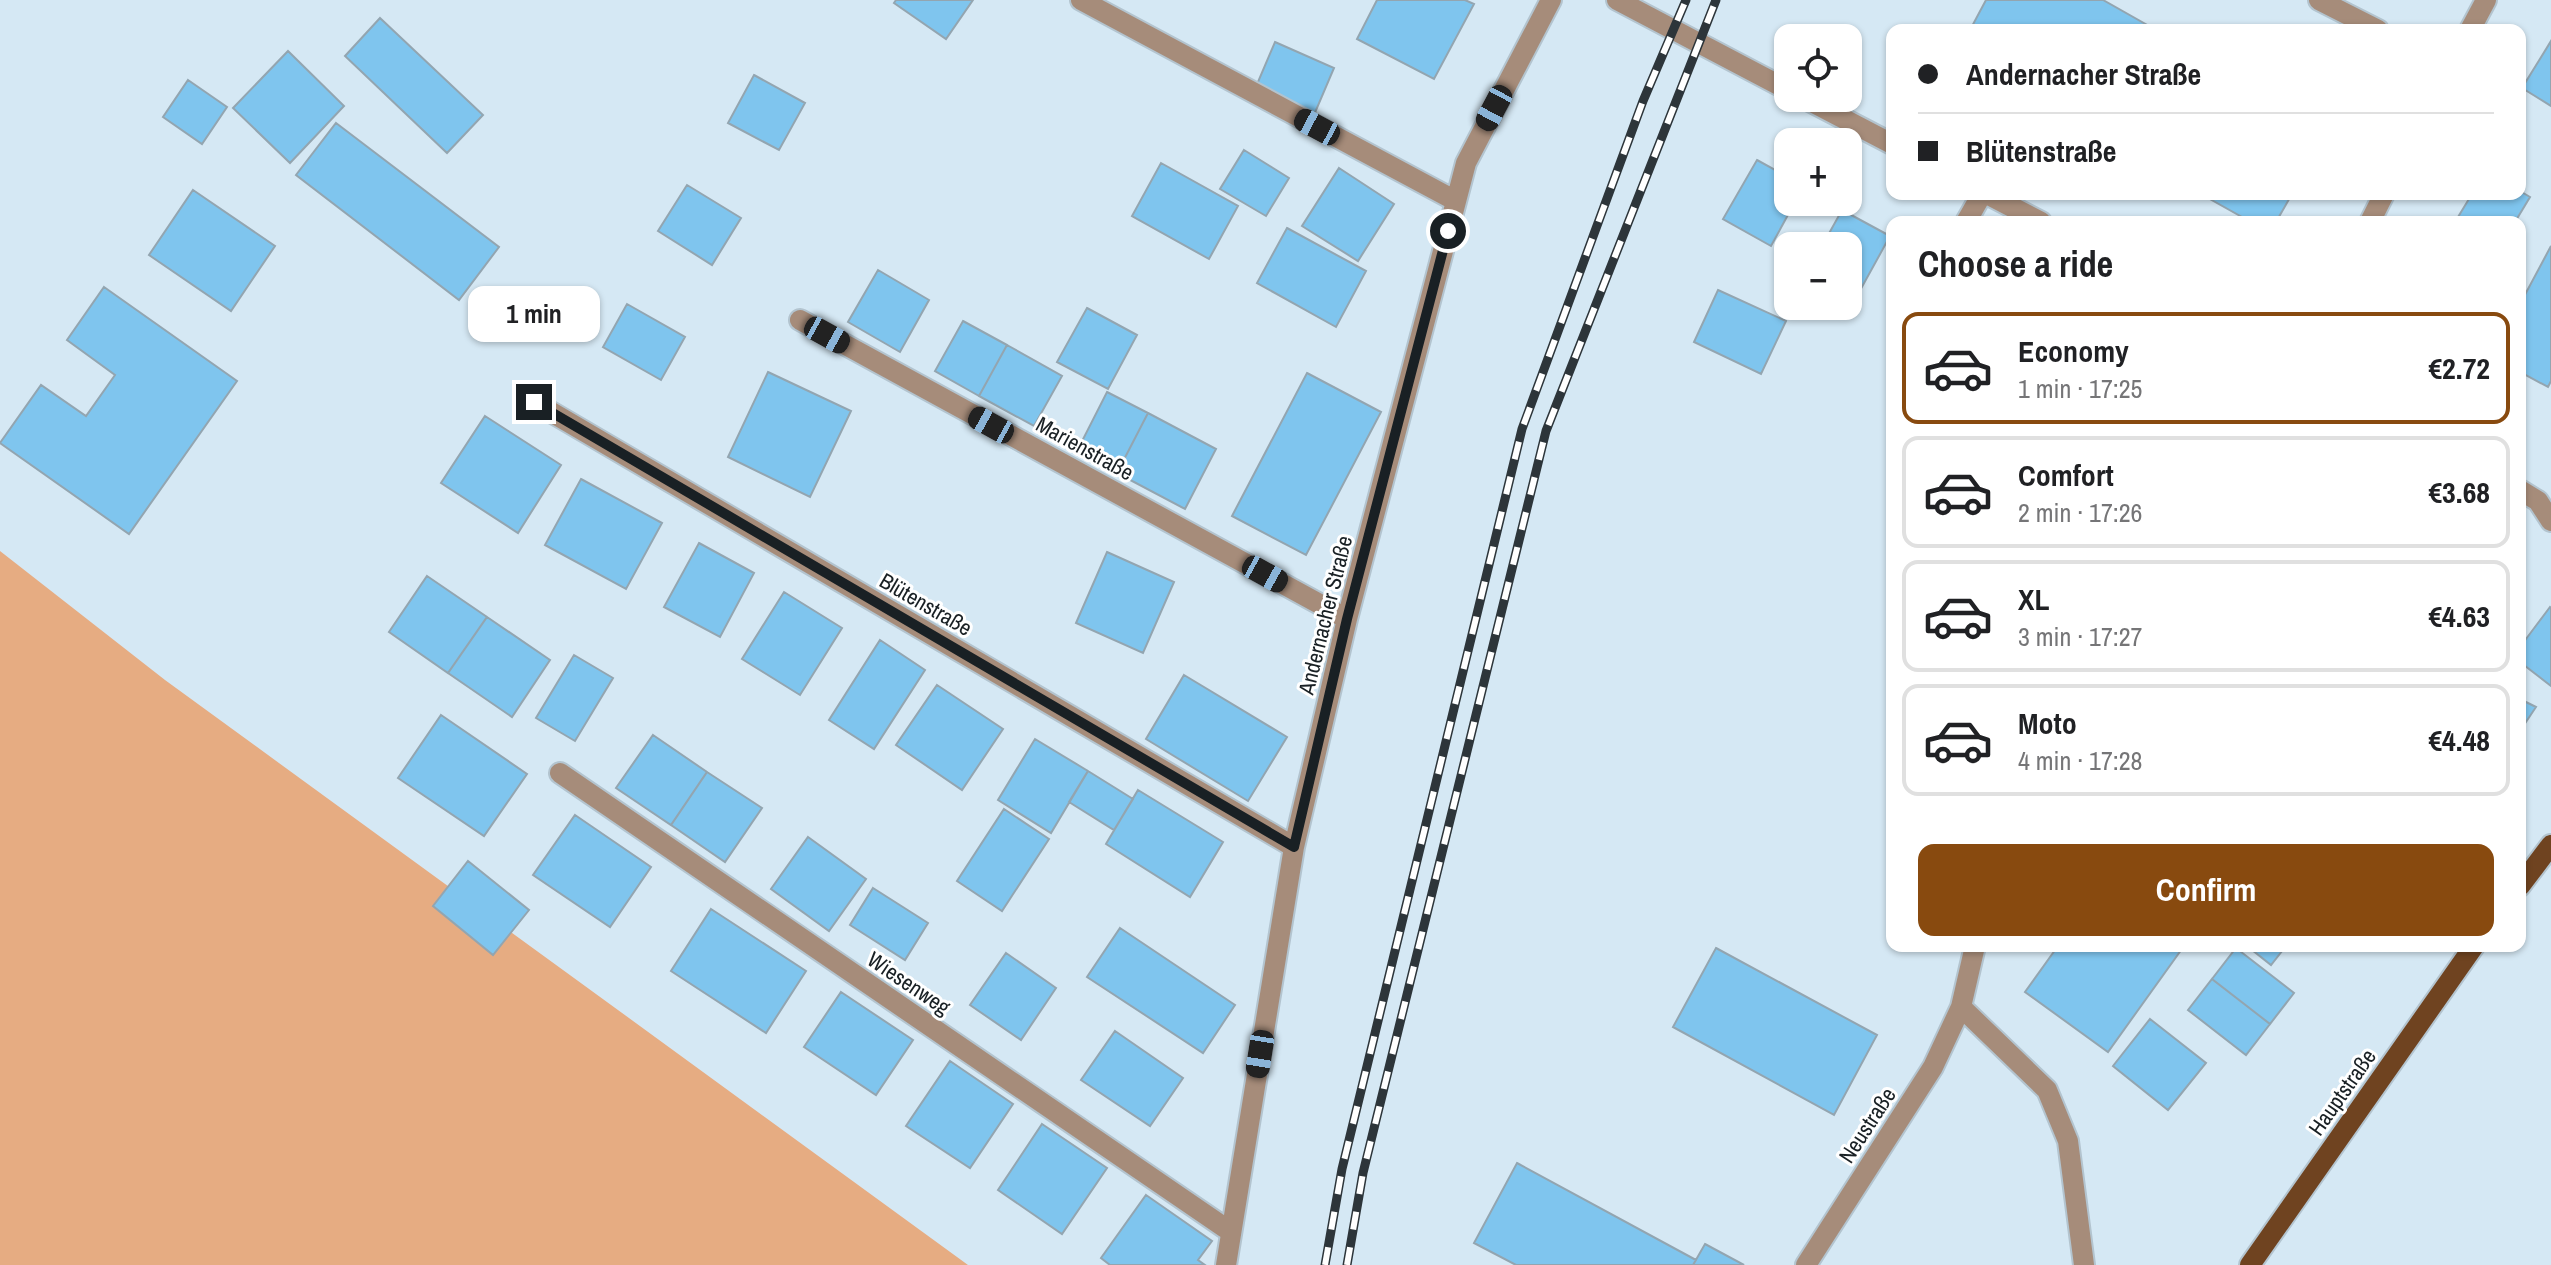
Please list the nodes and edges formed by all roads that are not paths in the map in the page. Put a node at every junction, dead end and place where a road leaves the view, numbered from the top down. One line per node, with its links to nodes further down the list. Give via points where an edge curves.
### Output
1 (1081, 0): 12 (street)
2 (1551, 0): 12 (street, Andernacher Straße, via 1466,163)
3 (1617, 0): 8 (street)
4 (2319, 0): 6 (street)
5 (2486, 0): 7 (street)
6 (2366, 24)
7 (2473, 24)
8 (1774, 83)
9 (1831, 112): 10 (street)
10 (1886, 141)
11 (1996, 200): 13 (street)
12 (1456, 201): 19 (street, Andernacher Straße)
13 (2029, 216)
14 (800, 320): 19 (street, Marienstraße)
15 (534, 402): 22 (street, Blütenstraße)
16 (2526, 492): 17 (street)
17 (2545, 500): 18 (street)
18 (2551, 521)
19 (1347, 619): 22 (street, Andernacher Straße)
20 (560, 773): 27 (street, Wiesenweg)
21 (2551, 845): 23 (main road)
22 (1294, 847): 27 (street, Andernacher Straße)
23 (2526, 878)
24 (1974, 952): 26 (street, Neustraße)
25 (2470, 952): 31 (main road, Hauptstraße)
26 (1961, 1007): 29 (street, Neustraße, via 1933,1067); 30 (street, via 2047,1090 2068,1141)
27 (1231, 1232): 28 (street, Andernacher Straße)
28 (1226, 1265)
29 (1806, 1265)
30 (2084, 1265)
31 (2250, 1265)

